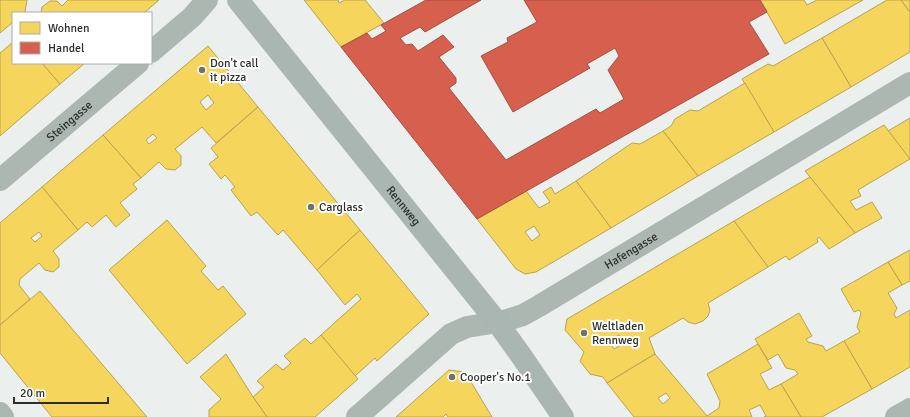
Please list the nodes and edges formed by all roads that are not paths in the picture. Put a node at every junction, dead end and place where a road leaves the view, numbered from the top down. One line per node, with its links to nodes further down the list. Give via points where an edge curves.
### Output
1 (207, 0): 3 (street, via 192,17)
2 (238, 0): 7 (main road, Rennweg)
3 (152, 51)
4 (137, 64): 6 (street, Steingasse)
5 (910, 82): 7 (street, Hafengasse, via 539,306 523,315)
6 (0, 180)
7 (497, 322): 11 (street, Hafengasse, via 468,327 451,334); 12 (main road, Rennweg)
8 (910, 410): 13 (street)
9 (0, 413): 10 (street)
10 (3, 417)
11 (356, 417)
12 (563, 417)
13 (896, 417)

